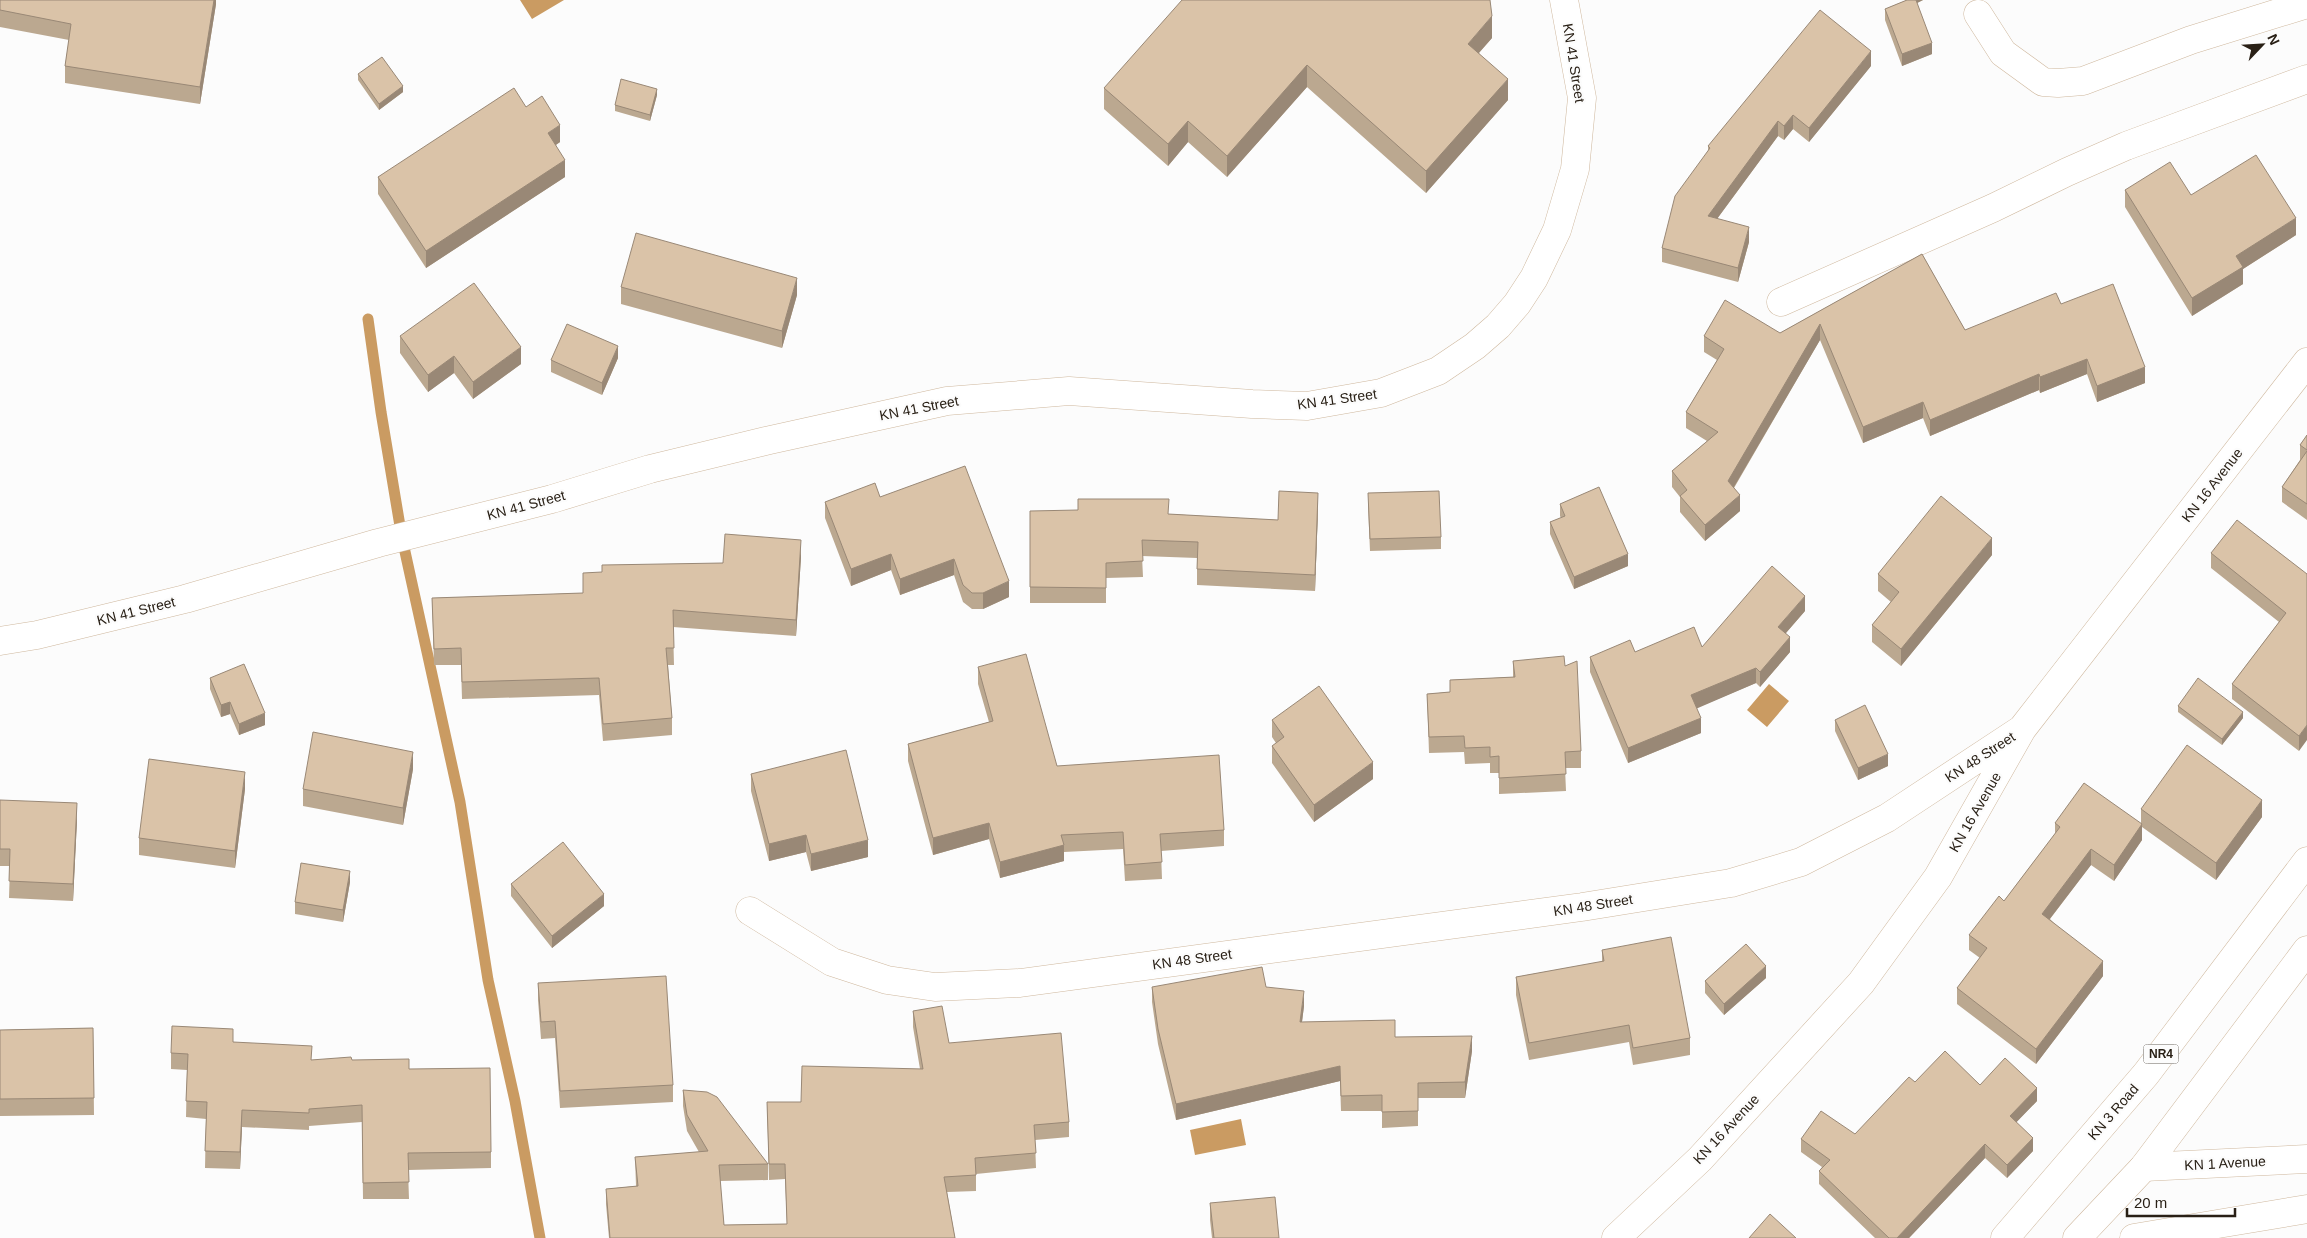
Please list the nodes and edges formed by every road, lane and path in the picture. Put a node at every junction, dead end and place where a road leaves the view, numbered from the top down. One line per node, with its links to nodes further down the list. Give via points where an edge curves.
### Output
1 (1564, 0): 7 (main road, KN 41 Street, via 1582,98 1575,170 1558,230 1517,304 1476,346 1438,371 1380,393 1307,406 1069,390 947,401 650,470 185,599)
2 (2307, 4): 3 (main road, via 2191,40 2083,81 2058,83 2043,82 2004,53)
3 (1978, 14)
4 (2307, 80): 5 (main road, via 2126,146)
5 (1781, 302)
6 (2307, 362): 8 (main road, KN 16 Avenue)
7 (0, 642)
8 (2022, 729): 10 (main road, KN 48 Street, via 1887,818 1801,862 1731,883 1582,908 1020,983 935,987 888,980 832,962); 15 (main road, KN 16 Avenue, via 1938,877 1861,983 1700,1159)
9 (2307, 862): 16 (main road, KN 3 Road / NR4, via 2146,1074)
10 (750, 911)
11 (2307, 950): 13 (main road)
12 (2307, 1159): 13 (main road, KN 1 Avenue)
13 (2144, 1167): 17 (main road)
14 (2307, 1209): 18 (main road)
15 (1616, 1238)
16 (2005, 1238)
17 (2077, 1238)
18 (2134, 1238)

